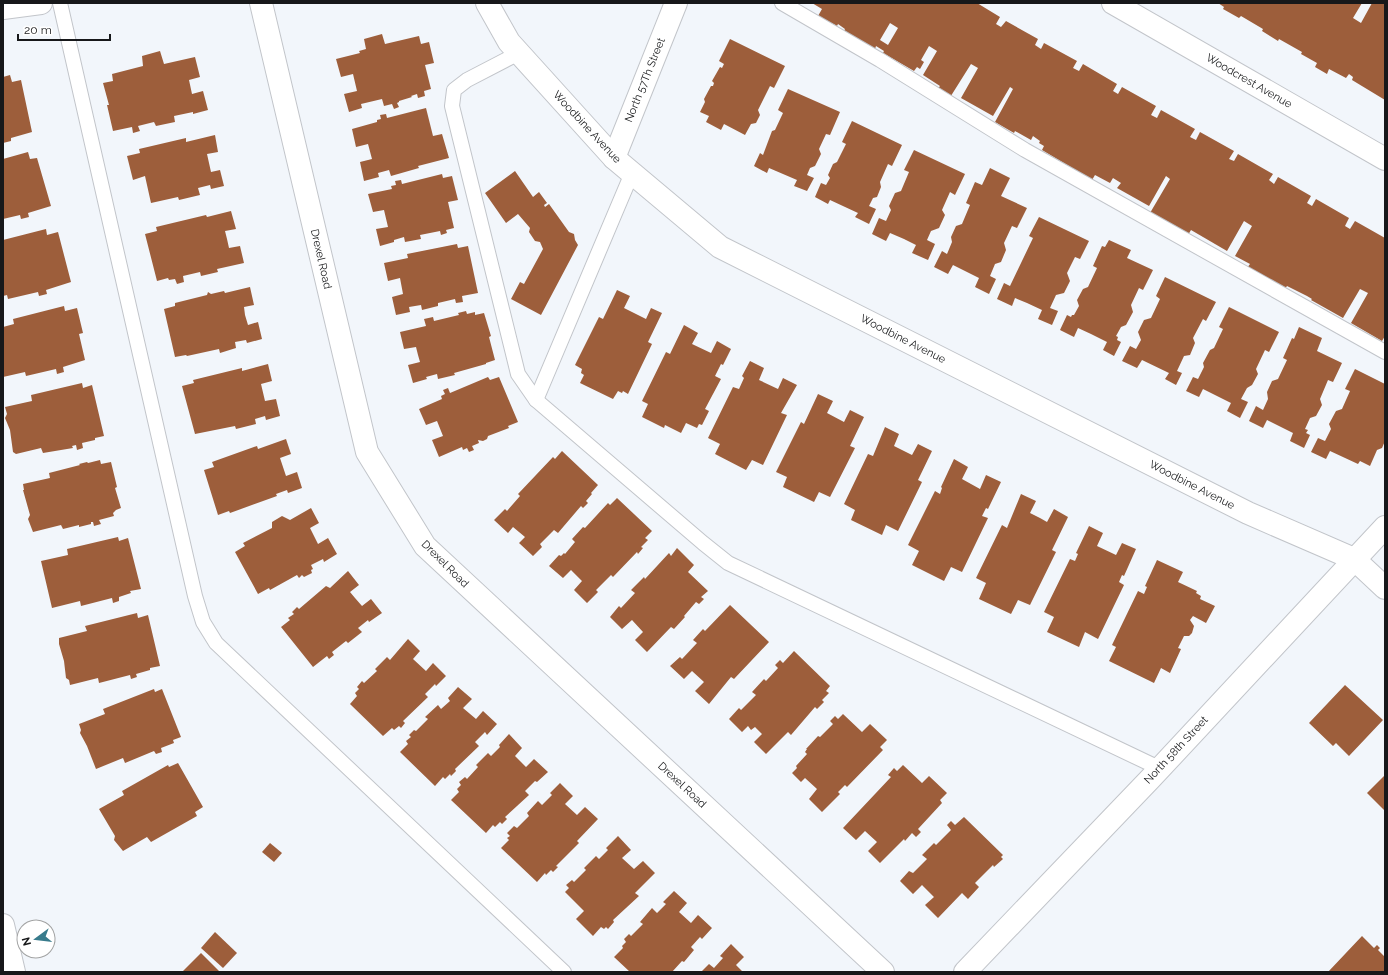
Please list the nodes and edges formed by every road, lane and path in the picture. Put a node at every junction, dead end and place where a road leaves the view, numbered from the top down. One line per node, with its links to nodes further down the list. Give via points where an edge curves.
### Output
1 (41, 3): 8 (street)
2 (60, 3): 21 (lane, via 203,622 221,648)
3 (261, 3): 22 (street, Drexel Road, via 367,452 424,546)
4 (487, 3): 9 (street, Woodbine Avenue, via 509,42)
5 (676, 3): 10 (street, North 57Th Street)
6 (782, 3): 13 (lane, via 1025,150)
7 (1113, 3): 11 (street, Woodcrest Avenue)
8 (3, 8)
9 (519, 53): 10 (street, Woodbine Avenue); 14 (lane, via 467,80 454,90 452,106 518,374)
10 (614, 158): 12 (street, Woodbine Avenue)
11 (1385, 159)
12 (632, 173): 14 (lane); 16 (street, Woodbine Avenue, via 720,247 1248,513)
13 (1385, 352)
14 (536, 400): 18 (lane, via 728,563)
15 (1385, 527): 16 (street, North 58th Street)
16 (1354, 559): 17 (street, Woodbine Avenue); 18 (street, North 58th Street)
17 (1385, 588)
18 (1159, 768): 23 (street, North 58th Street)
19 (3, 925): 20 (street)
20 (14, 972)
21 (564, 972)
22 (883, 972)
23 (965, 972)

